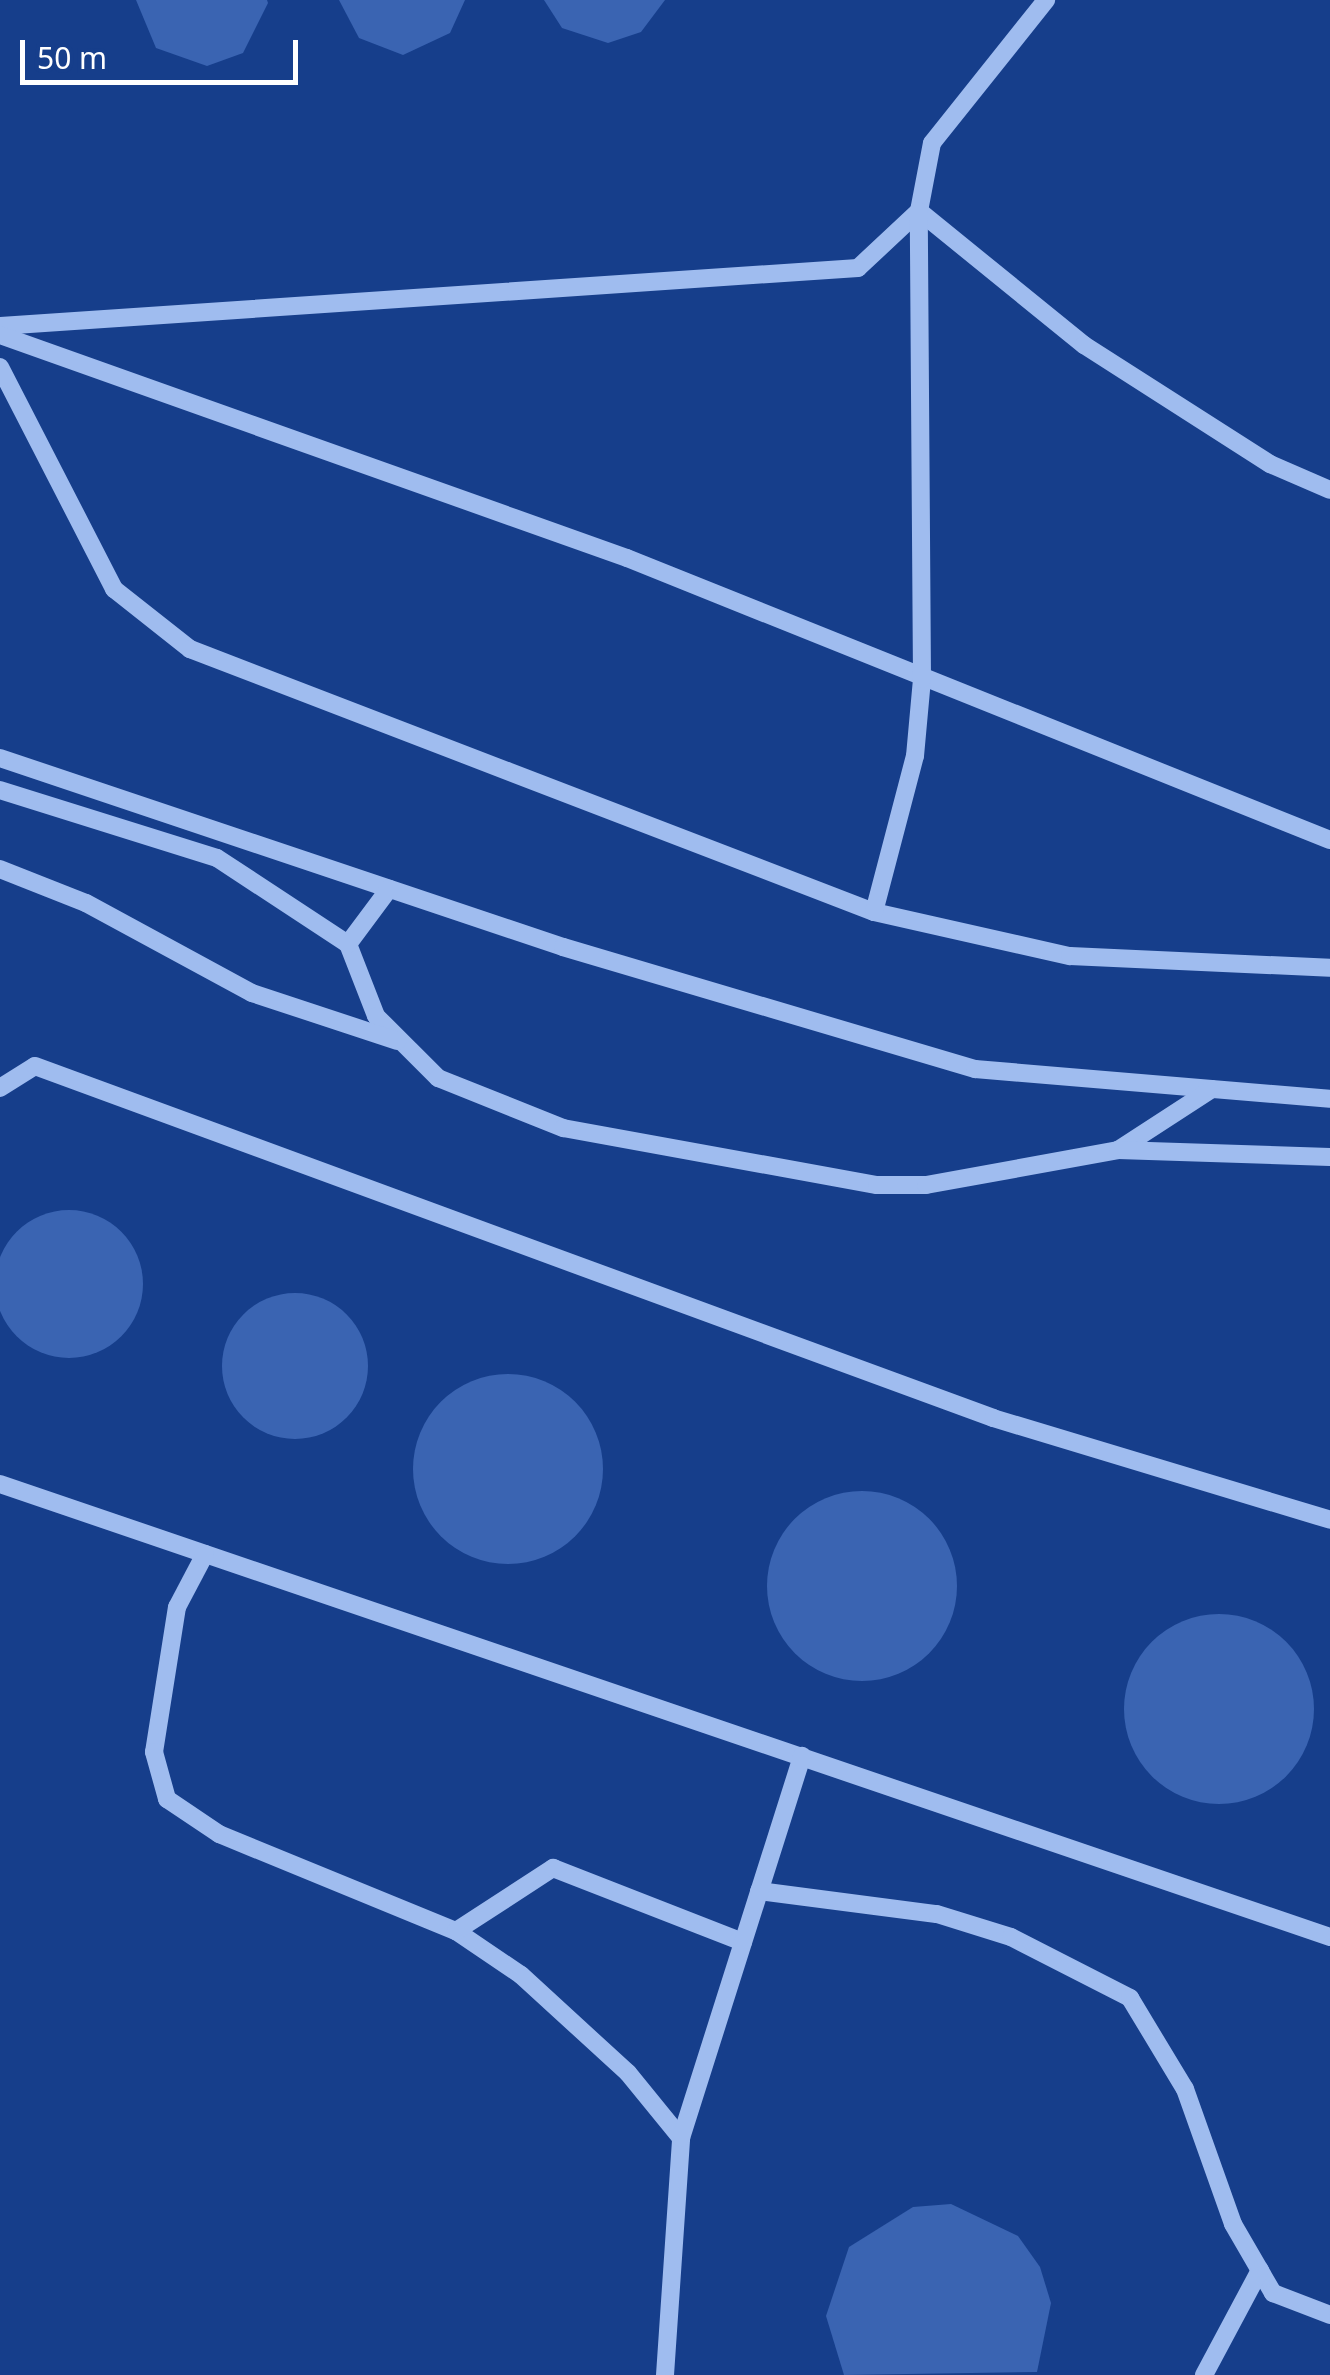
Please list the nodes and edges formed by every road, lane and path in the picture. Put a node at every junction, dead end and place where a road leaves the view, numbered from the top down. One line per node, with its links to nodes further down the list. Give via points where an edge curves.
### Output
1 (1046, 0): 2 (lane, via 932,143)
2 (919, 211): 3 (lane, via 858,268 806,278); 6 (lane, via 1084,345 1270,464); 7 (lane)
3 (0, 326)
4 (0, 335): 7 (lane, via 627,558)
5 (0, 367): 13 (lane, via 114,589 190,649)
6 (1330, 490)
7 (922, 678): 10 (lane); 13 (lane, via 915,756)
8 (0, 758): 12 (lane)
9 (0, 790): 14 (lane, via 217,858)
10 (1330, 840)
11 (0, 869): 16 (lane, via 86,903 252,993)
12 (389, 889): 14 (lane); 18 (lane, via 976,1068)
13 (874, 912): 15 (lane, via 1070,956)
14 (348, 944): 16 (lane, via 376,1016)
15 (1330, 968)
16 (403, 1042): 20 (lane, via 438,1078 564,1128 878,1185)
17 (0, 1088): 23 (lane, via 34,1066 992,1418)
18 (1212, 1089): 19 (lane); 20 (lane)
19 (1330, 1099)
20 (1118, 1150): 21 (lane)
21 (1330, 1157)
22 (0, 1484): 24 (lane)
23 (1330, 1520)
24 (205, 1554): 25 (lane); 27 (lane, via 176,1607 154,1752 167,1799 219,1834)
25 (802, 1756): 26 (lane); 28 (lane)
26 (760, 1891): 29 (lane); 31 (lane, via 937,1914 1012,1937 1130,1998 1185,2089 1232,2224)
27 (456, 1932): 29 (lane, via 552,1868); 30 (lane, via 521,1975 628,2072)
28 (1330, 1937)
29 (743, 1942): 30 (lane)
30 (680, 2138): 33 (lane)
31 (1260, 2270): 32 (lane, via 1273,2293); 34 (lane)
32 (1330, 2315)
33 (665, 2375)
34 (1204, 2375)

